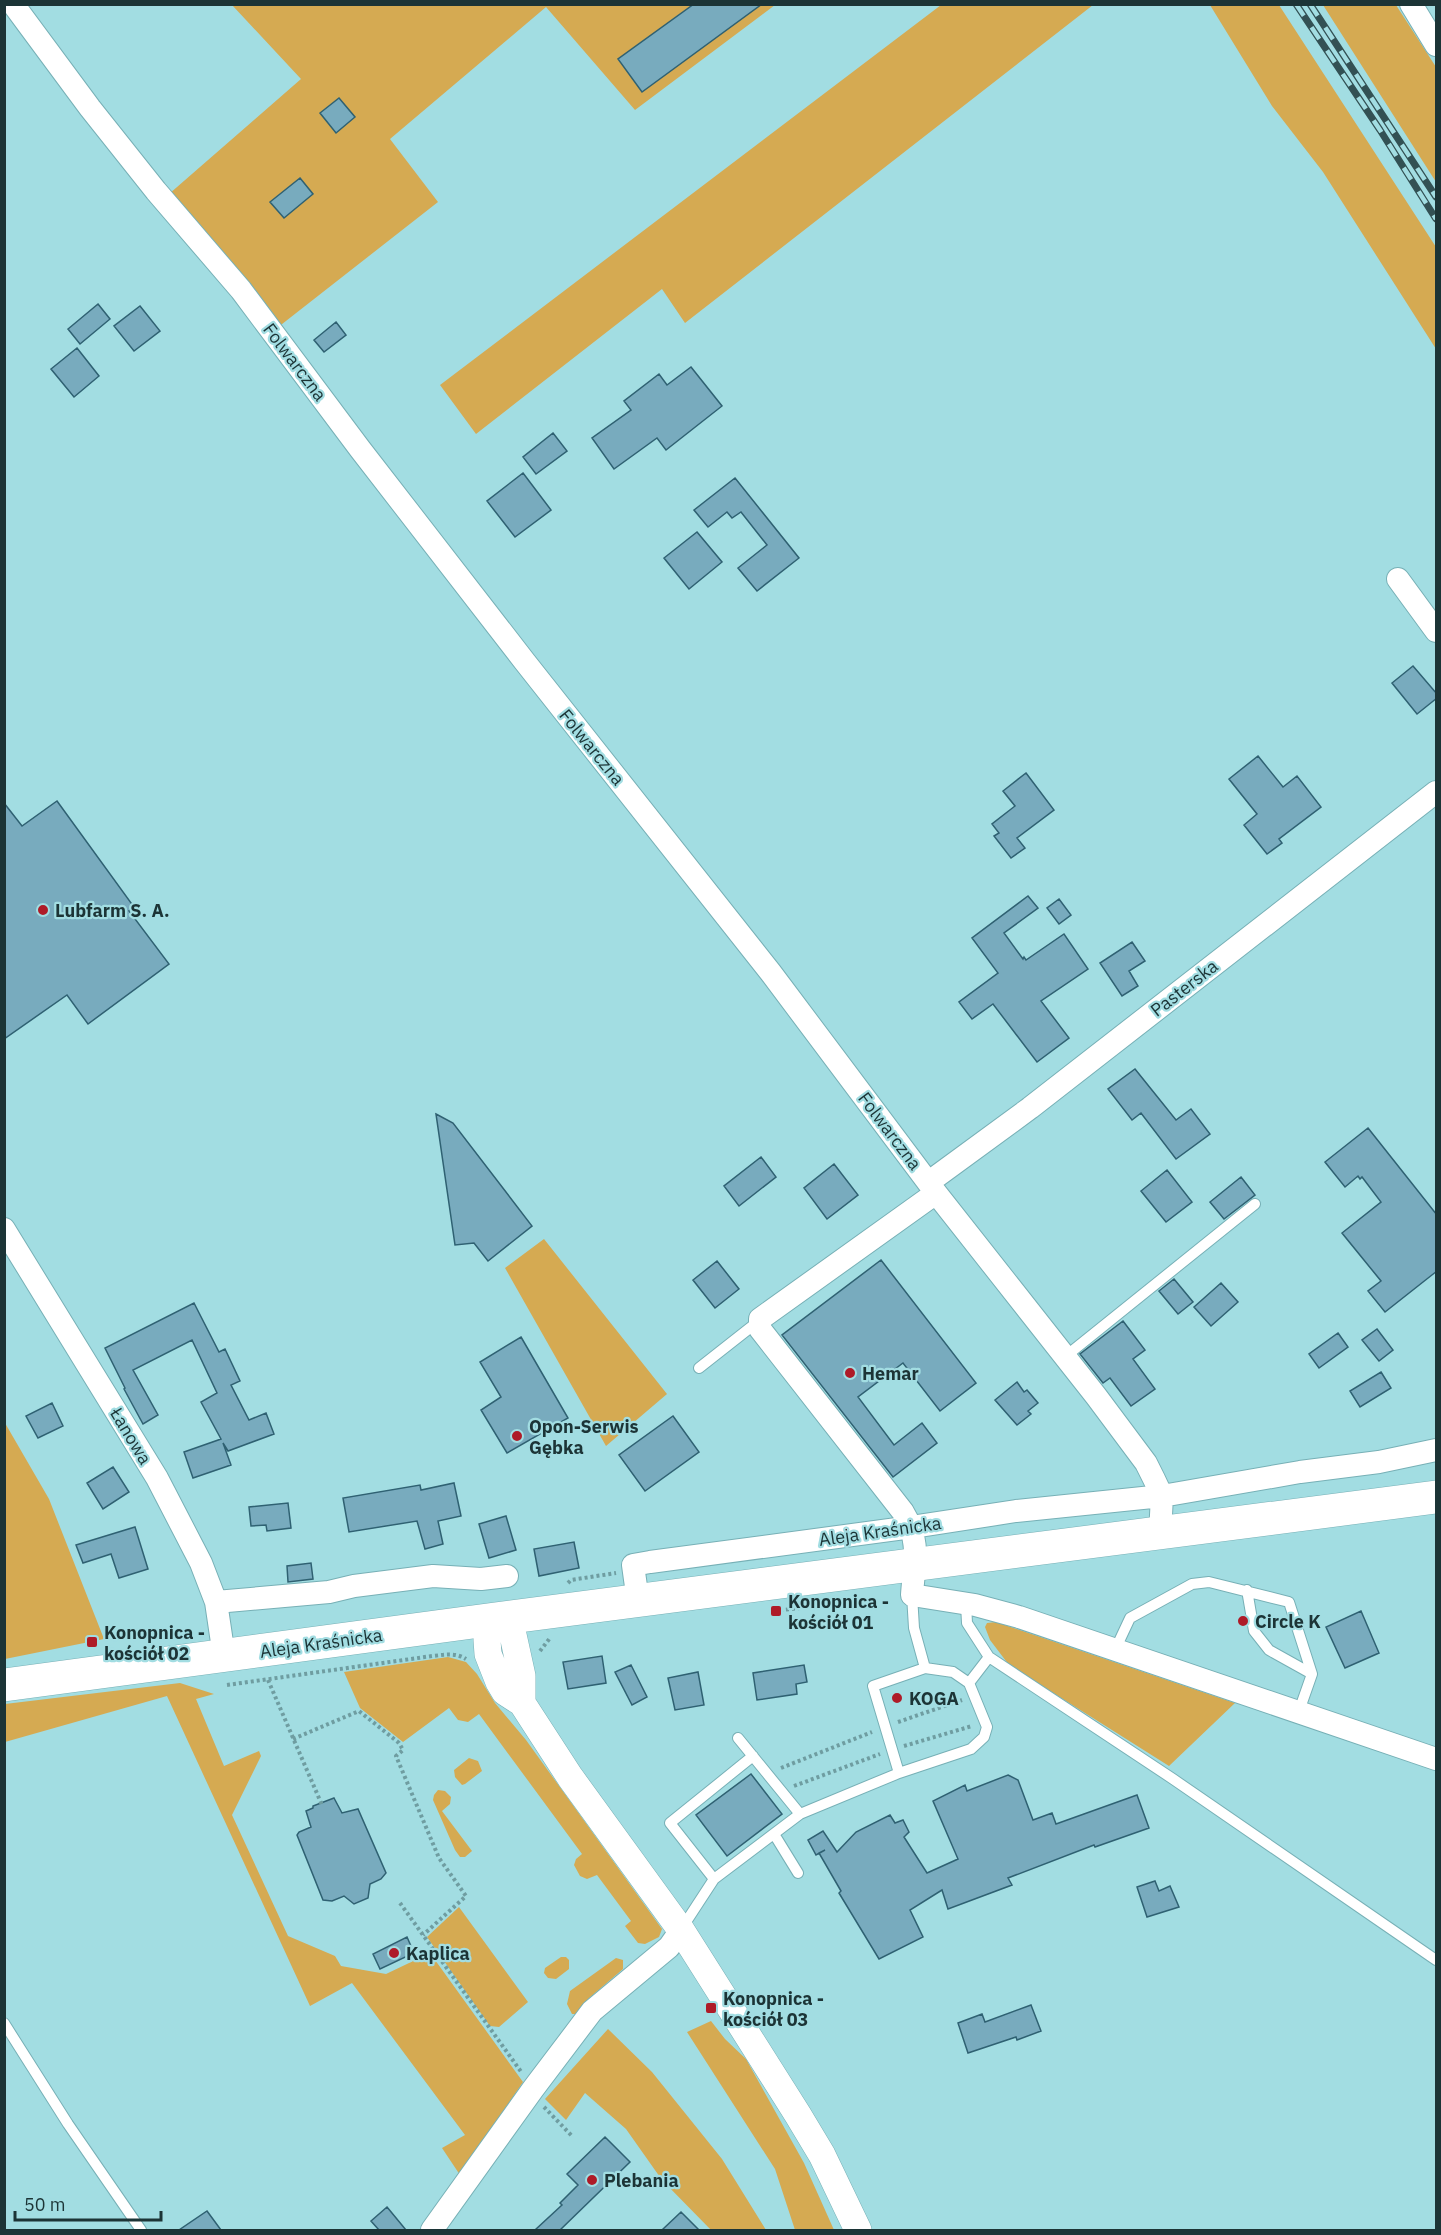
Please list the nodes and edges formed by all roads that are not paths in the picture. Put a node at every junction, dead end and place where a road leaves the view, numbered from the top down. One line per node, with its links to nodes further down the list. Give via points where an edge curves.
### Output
1 (13, 4): 7 (street, Folwarczna, via 156,191 241,290 360,450 771,973)
2 (1411, 4): 3 (street)
3 (1437, 45)
4 (1398, 579): 5 (street)
5 (1437, 631)
6 (1437, 792): 7 (street, Pasterska)
7 (933, 1188): 10 (street, Pasterska); 11 (street, Folwarczna)
8 (1254, 1204): 11 (lane)
9 (4, 1229): 22 (street, Łanowa, via 157,1478 205,1570)
10 (760, 1319): 12 (lane); 16 (street, via 760,1329)
11 (1066, 1356): 14 (street, Folwarczna, via 1146,1463)
12 (699, 1368)
13 (1437, 1450): 14 (street, Aleja Kraśnicka)
14 (1162, 1496): 16 (street, Aleja Kraśnicka, via 1016,1511); 17 (street)
15 (1437, 1497): 17 (main road)
16 (912, 1527): 19 (street); 21 (street, Aleja Kraśnicka, via 633,1565)
17 (1160, 1534): 19 (main road, Aleja Kraśnicka, via 1006,1553)
18 (507, 1576): 22 (street, via 433,1576 330,1592)
19 (913, 1580): 21 (main road, Aleja Kraśnicka); 23 (street); 27 (lane, via 914,1628)
20 (1247, 1590): 25 (lane, via 1209,1582 1192,1584 1130,1618); 29 (lane, via 1254,1631 1269,1650); 29 (lane, via 1289,1602)
21 (638, 1601): 24 (main road, Aleja Kraśnicka)
22 (216, 1602): 28 (street, Łanowa)
23 (966, 1604): 25 (street, via 1019,1617); 26 (lane, via 967,1623)
24 (495, 1619): 28 (main road, Aleja Kraśnicka); 41 (street, via 513,1635 522,1676 522,1703 570,1777)
25 (1115, 1650): 32 (street)
26 (988, 1657): 30 (lane); 42 (lane)
27 (925, 1668): 30 (lane, via 953,1672); 36 (lane, via 873,1686)
28 (226, 1671): 31 (main road, Aleja Kraśnicka)
29 (1312, 1674): 32 (lane)
30 (969, 1683): 36 (lane, via 987,1727 984,1737 971,1749)
31 (4, 1685)
32 (1299, 1711): 35 (street)
33 (738, 1738): 34 (lane)
34 (753, 1756): 37 (lane); 40 (lane, via 670,1823)
35 (1437, 1759)
36 (899, 1773): 37 (lane)
37 (800, 1814): 38 (lane)
38 (774, 1834): 39 (lane); 40 (lane)
39 (798, 1873)
40 (714, 1879): 41 (lane)
41 (681, 1930): 45 (street, via 669,1947 592,2011); 46 (street, via 822,2155)
42 (1437, 1960)
43 (4, 2023): 44 (lane)
44 (141, 2230)
45 (432, 2230)
46 (858, 2230)

